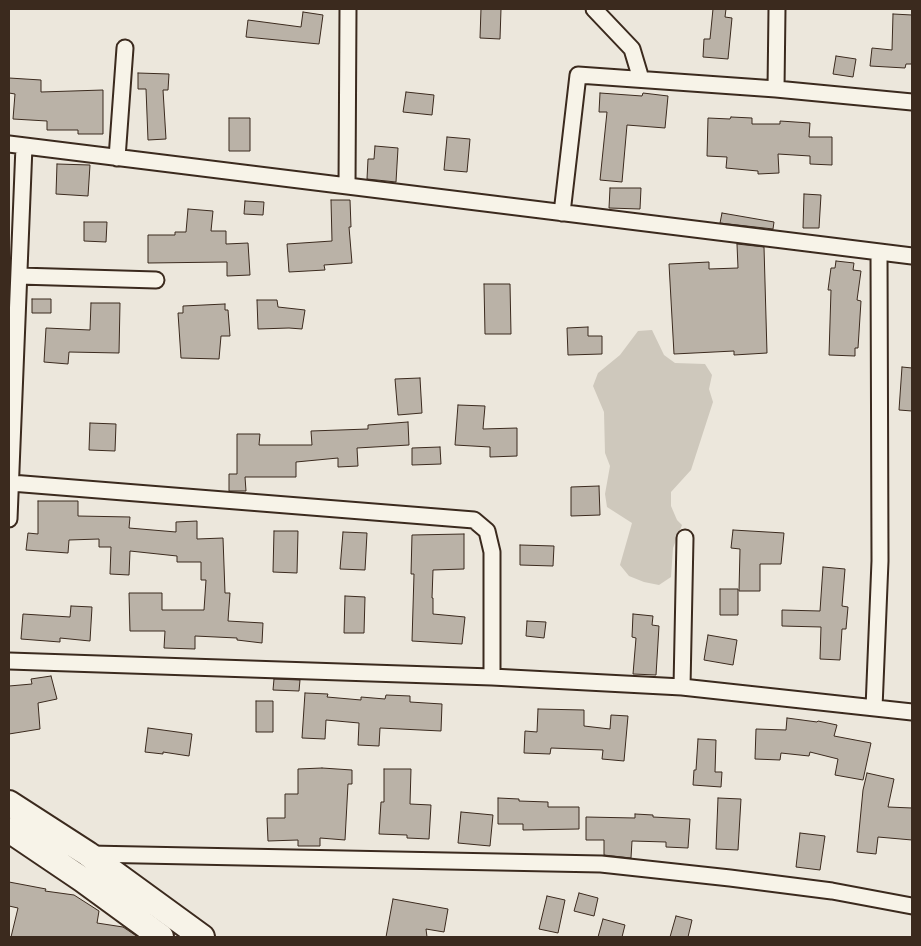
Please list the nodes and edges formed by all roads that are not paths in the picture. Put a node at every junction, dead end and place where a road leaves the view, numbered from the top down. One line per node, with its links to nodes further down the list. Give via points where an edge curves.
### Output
1 (348, 9): 11 (street)
2 (594, 9): 5 (street, via 632,49)
3 (777, 9): 6 (street)
4 (125, 48): 10 (street)
5 (641, 79): 6 (street); 12 (street, via 578,75)
6 (776, 89): 7 (street)
7 (912, 102)
8 (9, 144): 9 (street)
9 (24, 146): 10 (street); 15 (street)
10 (117, 158): 11 (street)
11 (347, 186): 12 (street)
12 (562, 213): 13 (street)
13 (879, 252): 14 (street); 23 (street, via 880,561)
14 (912, 256)
15 (19, 276): 16 (street); 17 (street)
16 (156, 280)
17 (11, 483): 18 (street); 21 (street, via 474,520 487,531 492,552)
18 (9, 519)
19 (685, 538): 22 (street)
20 (9, 661): 21 (street)
21 (492, 677): 22 (street)
22 (682, 687): 23 (street)
23 (874, 708): 24 (street)
24 (912, 712)
25 (9, 803): 27 (highway)
26 (9, 830): 29 (highway)
27 (88, 854): 28 (street, via 602,864 832,891); 30 (highway)
28 (912, 906)
29 (161, 937)
30 (202, 937)

